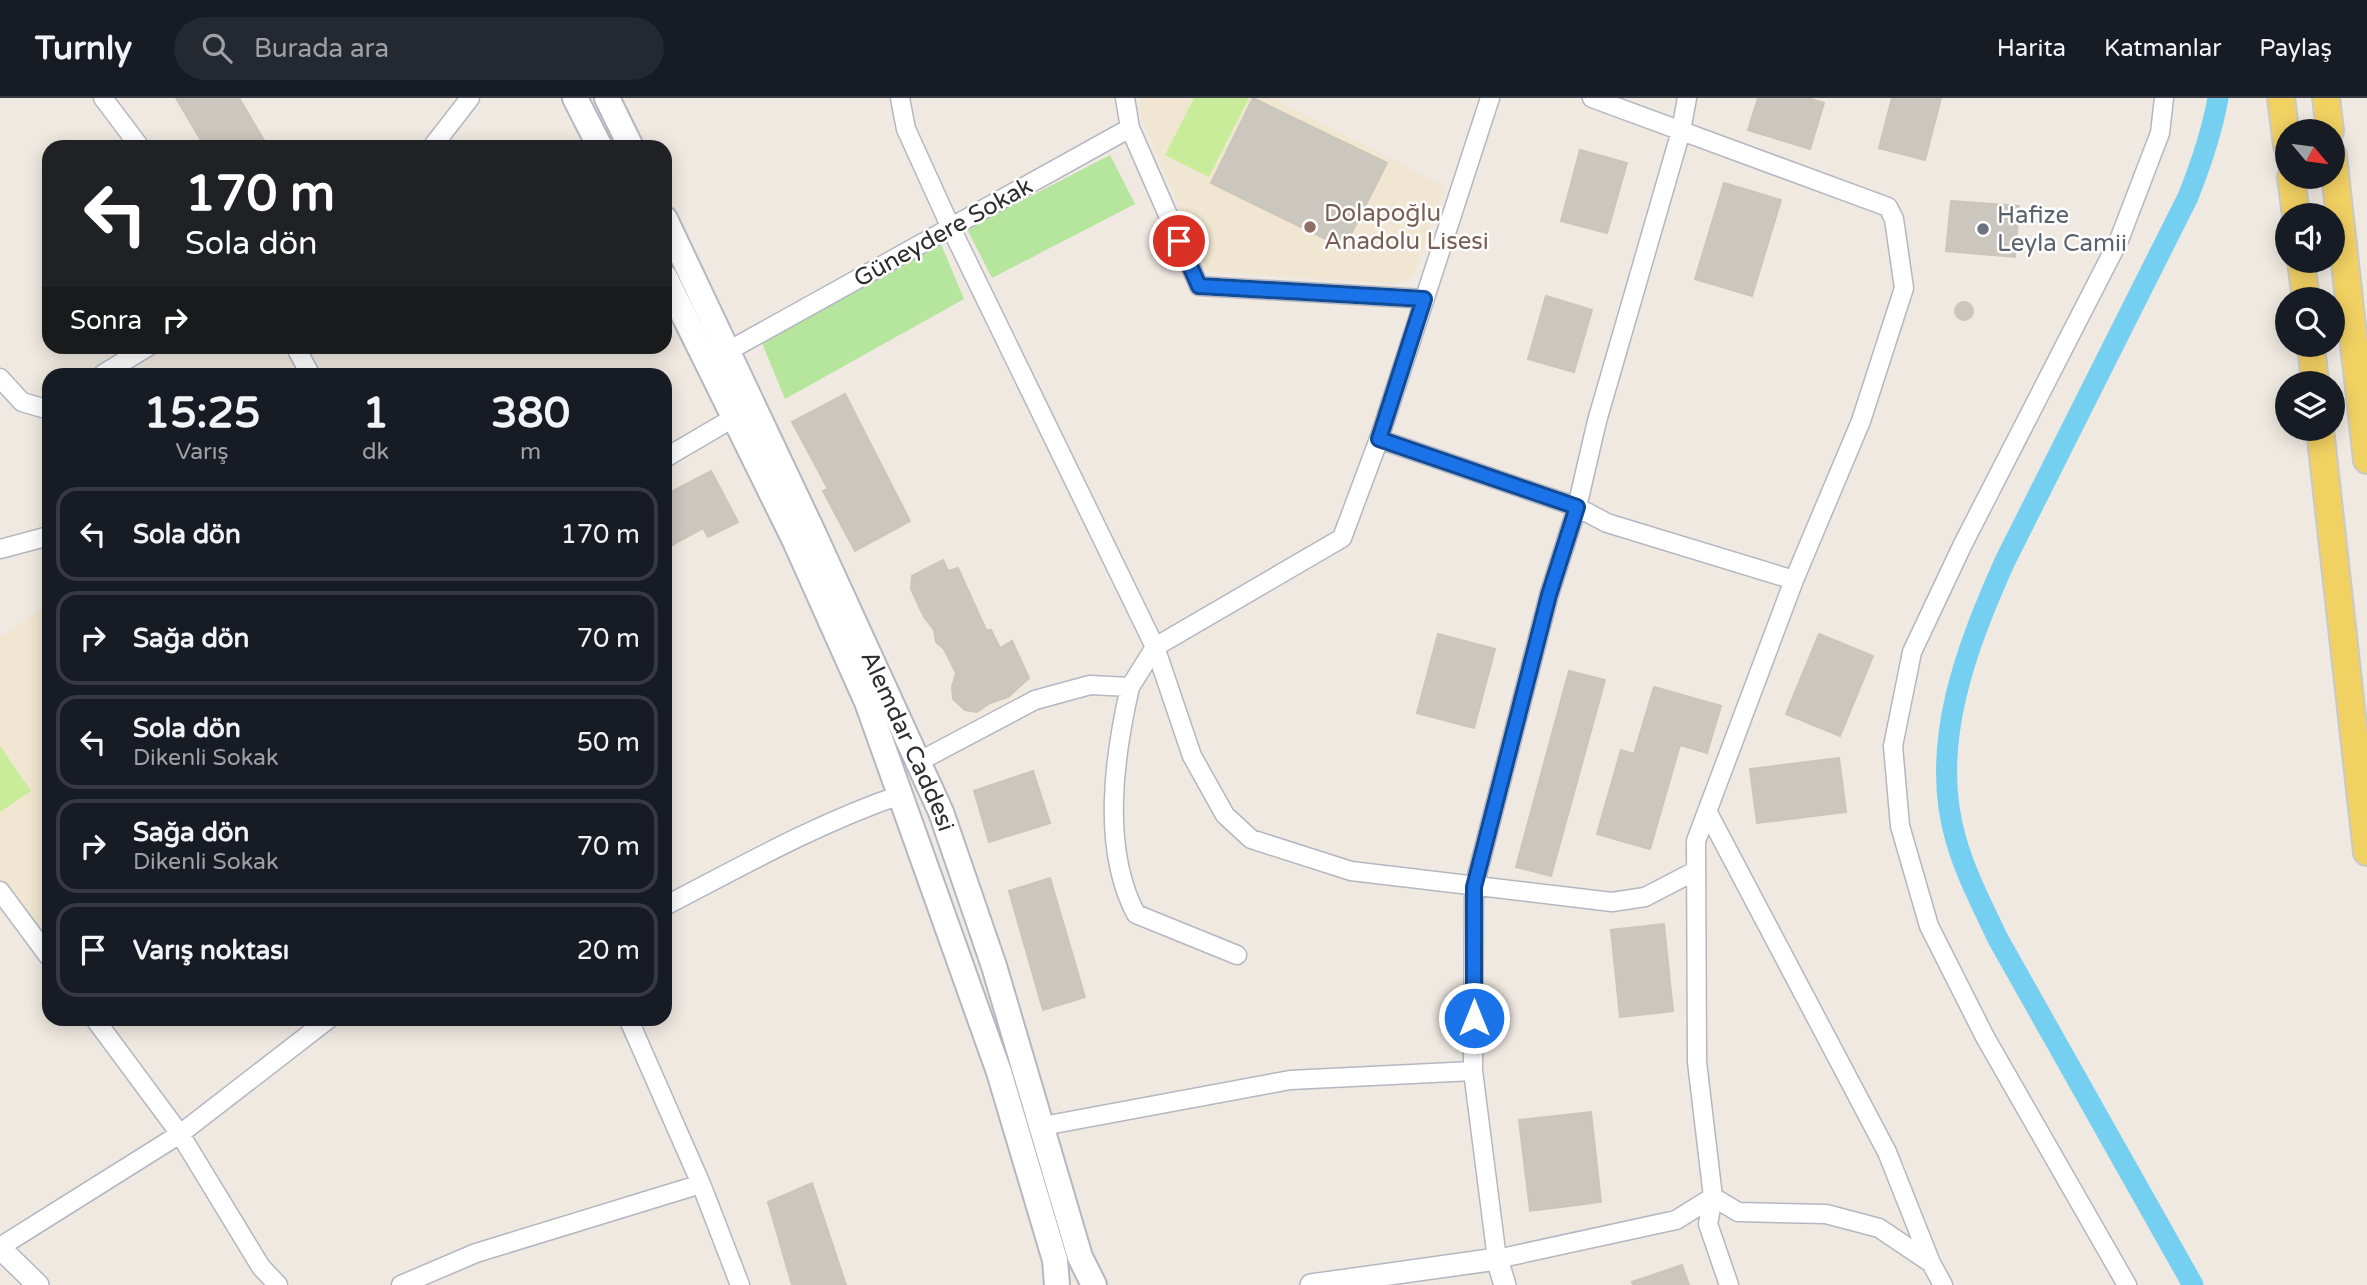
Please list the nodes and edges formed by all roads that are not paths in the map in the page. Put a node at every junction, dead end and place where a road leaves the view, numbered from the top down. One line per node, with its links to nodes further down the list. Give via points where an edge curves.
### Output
1 (103, 98): 17 (street)
2 (470, 98): 18 (street)
3 (575, 98): 19 (main road)
4 (607, 98): 20 (main road)
5 (900, 98): 22 (street, via 906,129)
6 (1125, 98): 15 (street)
7 (1490, 98): 25 (street)
8 (1592, 98): 16 (street)
9 (1687, 98): 16 (street)
10 (2164, 98): 73 (street, via 2160,133 2119,240 1912,652 1893,746 1900,826 1929,926 1985,1037)
11 (2281, 98): 13 (main road)
12 (2326, 98): 14 (main road)
13 (2284, 119)
14 (2329, 119)
15 (1130, 128): 22 (street, Güneydere Sokak); 25 (street, via 1199,286)
16 (1681, 131): 36 (street, via 1597,421); 39 (street, via 1888,207 1894,219 1904,288 1861,421)
17 (135, 140)
18 (437, 140)
19 (596, 140)
20 (628, 140)
21 (2337, 189): 35 (main road)
22 (951, 228): 26 (street, Güneydere Sokak); 40 (street)
23 (672, 234): 26 (main road, Alemdar Caddesi)
24 (672, 291): 31 (main road, Alemdar Caddesi)
25 (1424, 299): 32 (street)
26 (728, 351): 42 (main road, Alemdar Caddesi)
27 (136, 354): 28 (street)
28 (113, 368)
29 (0, 378): 30 (street, via 22,402)
30 (42, 408)
31 (734, 417): 34 (street); 43 (main road, Alemdar Caddesi, via 867,702)
32 (1379, 439): 36 (street); 40 (street, via 1342,538)
33 (2321, 441): 45 (main road)
34 (672, 454)
35 (2367, 460)
36 (1577, 507): 39 (street, via 1607,523); 47 (street, via 1549,595)
37 (42, 538): 38 (street)
38 (0, 549)
39 (1794, 580): 44 (street)
40 (1156, 647): 41 (street); 47 (street, via 1192,756 1225,815 1251,839 1352,870)
41 (1130, 687): 42 (street, via 1090,685 1035,700); 51 (street, via 1119,733 1113,832 1126,896 1136,914)
42 (918, 762): 56 (main road, Alemdar Caddesi, via 941,812 994,966)
43 (900, 795): 49 (street, via 793,839); 68 (main road, Alemdar Caddesi, via 999,1072 1055,1260)
44 (1707, 811): 46 (street, via 1696,841); 62 (street, via 1887,1152)
45 (2367, 852)
46 (1695, 871): 47 (street, via 1646,897 1612,902); 59 (street, via 1697,1062)
47 (1474, 887): 55 (street)
48 (0, 891): 50 (street)
49 (672, 902)
50 (42, 936)
51 (1237, 955)
52 (100, 1026): 57 (street)
53 (320, 1026): 57 (street)
54 (632, 1026): 58 (street)
55 (1473, 1071): 56 (street, via 1290,1080); 61 (street)
56 (1043, 1126): 69 (main road, Alemdar Caddesi, via 1080,1257)
57 (180, 1135): 60 (street); 65 (street, via 261,1267)
58 (701, 1184): 66 (street, via 476,1253); 67 (street)
59 (1713, 1196): 61 (street, via 1676,1220); 62 (street, via 1738,1212 1826,1214 1879,1228); 71 (street, via 1708,1224)
60 (0, 1248): 64 (street)
61 (1497, 1259): 63 (street); 70 (street)
62 (1931, 1263): 72 (street)
63 (1317, 1284)
64 (38, 1285)
65 (278, 1285)
66 (401, 1285)
67 (740, 1285)
68 (1057, 1285)
69 (1094, 1285)
70 (1505, 1285)
71 (1729, 1285)
72 (1943, 1285)
73 (2127, 1285)

